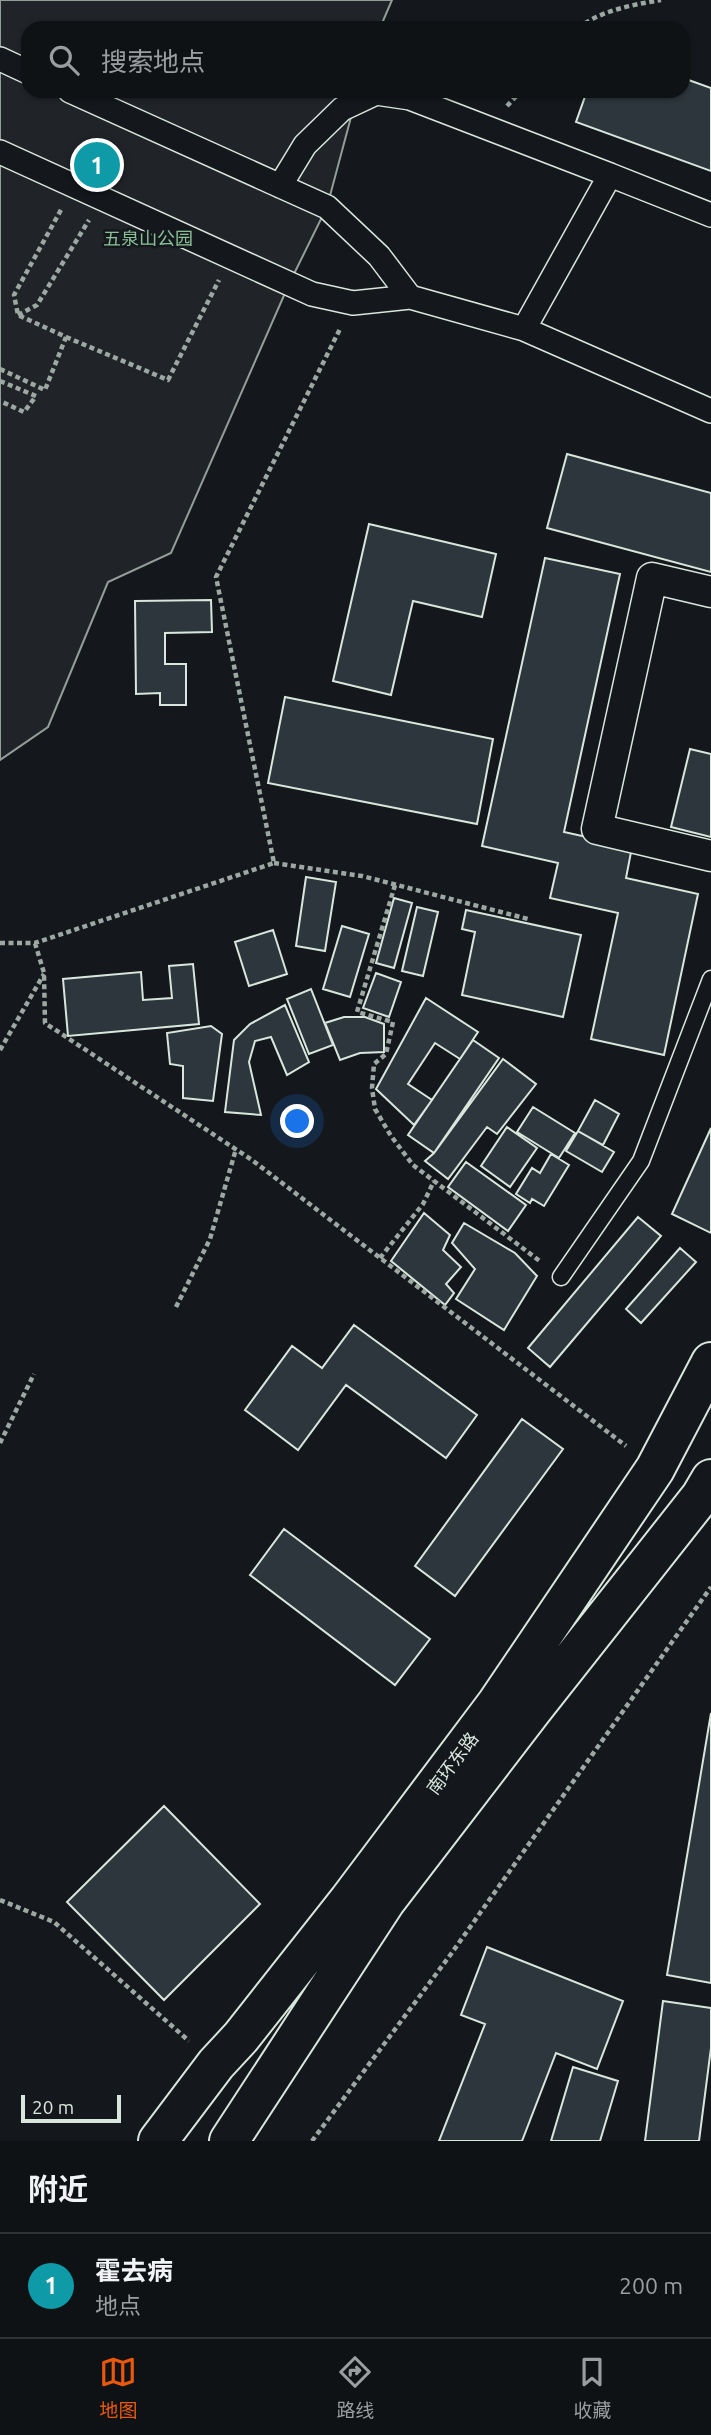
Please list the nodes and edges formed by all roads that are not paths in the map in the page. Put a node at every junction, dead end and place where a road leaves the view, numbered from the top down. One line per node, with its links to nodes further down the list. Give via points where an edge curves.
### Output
1 (0, 60): 2 (street)
2 (21, 69)
3 (85, 98): 8 (street)
4 (365, 98): 8 (street, via 342,109 305,145)
5 (410, 98): 7 (street)
6 (0, 152): 10 (street, via 312,294 353,303)
7 (610, 174): 9 (street); 11 (street)
8 (280, 186): 10 (street, via 327,207 379,256)
9 (711, 215)
10 (410, 298): 11 (street)
11 (524, 329): 12 (street)
12 (711, 411)
13 (711, 592): 14 (street, via 652,578 597,829)
14 (711, 856)
15 (711, 979): 16 (lane, via 641,1161)
16 (561, 1277)
17 (711, 1362): 19 (highway, 南环东路, via 655,1469 497,1703 349,1900)
18 (708, 1492): 20 (highway, 南环东路, via 385,1902)
19 (158, 2141)
20 (229, 2141)

